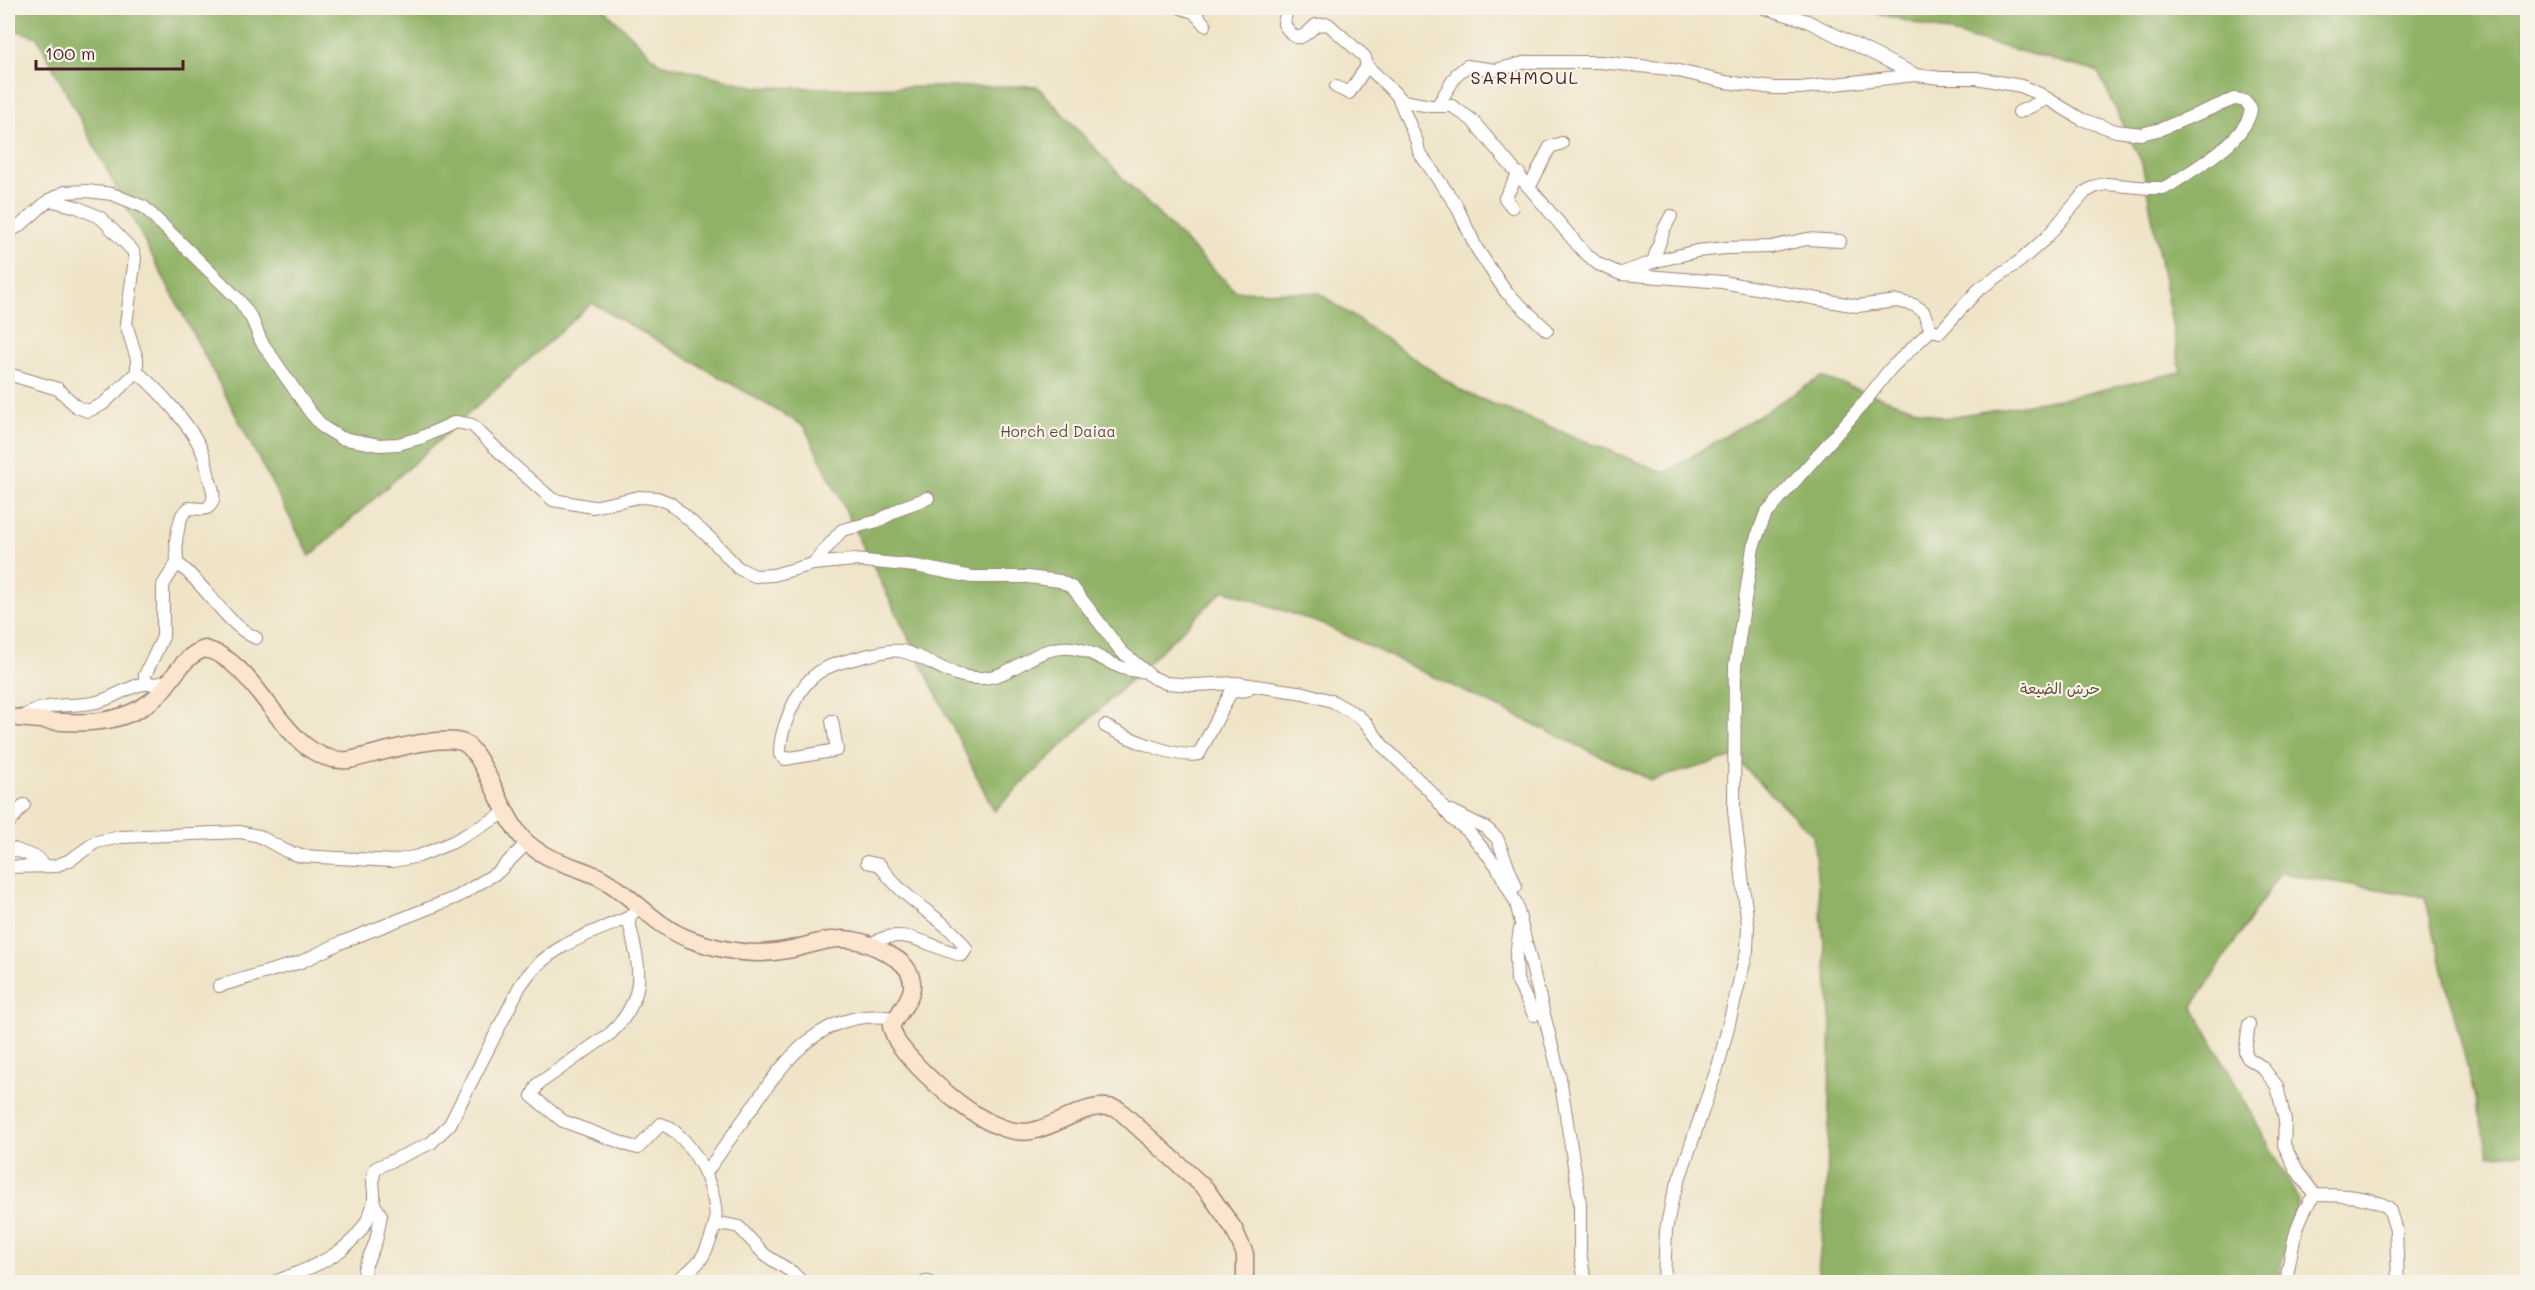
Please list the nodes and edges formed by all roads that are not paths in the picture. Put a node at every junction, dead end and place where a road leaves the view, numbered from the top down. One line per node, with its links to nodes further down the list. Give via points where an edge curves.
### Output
1 (1181, 8): 4 (street)
2 (1287, 8): 6 (street, via 1284,24 1293,35 1306,37 1316,26 1328,24 1365,57)
3 (1766, 8): 7 (street, via 1807,21)
4 (1197, 10): 5 (street)
5 (1205, 25)
6 (1367, 66): 8 (street, via 1349,93); 9 (street)
7 (1916, 75): 10 (street, via 1976,78 2021,86); 11 (street, via 1774,88 1628,64 1550,61 1496,70 1467,66 1457,74)
8 (1336, 87)
9 (1398, 97): 11 (street, via 1412,103); 23 (street, via 1419,152 1456,205 1486,263 1506,292)
10 (2047, 99): 12 (street); 24 (street, via 2081,119 2141,134 2234,99 2243,100 2251,109 2229,144 2172,184 2149,189 2106,184 2085,192 2046,238 1978,290 1940,332)
11 (1438, 105): 14 (street, via 1452,106 1472,120)
12 (2019, 112)
13 (1562, 142): 15 (street, via 1550,147)
14 (1519, 173): 15 (street); 17 (street, via 1505,198)
15 (1530, 186): 22 (street, via 1582,249 1598,264)
16 (49, 200): 19 (street); 25 (street, via 101,218 133,251 126,324); 29 (street, via 65,192 87,191 111,194 144,207 240,300 261,341 298,396 323,427 341,438 398,444 464,422 479,429 553,500 593,507 627,498 657,498 684,514 746,573 763,577)
17 (1512, 207)
18 (1671, 216): 21 (street)
19 (8, 233)
20 (1840, 242): 21 (street, via 1807,239 1771,247 1697,252)
21 (1653, 262): 22 (street)
22 (1621, 274): 24 (street, via 1722,282 1857,306 1897,301 1923,311)
23 (1547, 330)
24 (1931, 330): 67 (street, via 1890,369 1765,515 1756,535 1736,653 1733,748 1734,811 1748,925 1747,951 1719,1063 1672,1200 1666,1230)
25 (137, 372): 26 (street, via 103,404 88,411 77,407 58,389); 28 (street, via 195,438 213,488 214,497 208,507 189,508 182,515 176,540)
26 (8, 375)
27 (928, 498): 29 (street, via 878,521 842,530)
28 (177, 563): 30 (street, via 192,573 239,627); 33 (street, via 163,585 162,637 145,675)
29 (813, 564): 31 (street, via 880,561 972,577 1060,581 1074,588 1105,634)
30 (256, 638)
31 (1144, 671): 34 (street, via 1166,683); 36 (street, via 1133,672 1079,649 1053,648 994,676 966,678 905,652 881,652 833,665 813,676 787,718 780,754 785,759 794,759 837,750)
32 (175, 675): 33 (street, via 154,686); 35 (street, via 155,697 114,719 73,723); 40 (street, via 199,651 219,654 242,673 306,745 331,760 349,760 443,739 464,744 477,756)
33 (145, 684): 35 (street, via 99,701 38,708)
34 (1250, 685): 37 (street, via 1247,690 1231,692 1199,754 1163,750); 39 (street, via 1317,695 1357,715)
35 (14, 717)
36 (832, 721)
37 (1105, 726)
38 (24, 805): 41 (street)
39 (1443, 807): 47 (street, via 1496,865); 47 (street, via 1486,828 1497,838 1515,885)
40 (505, 813): 42 (street); 46 (street, via 453,842 401,860 301,856 260,836 240,832 101,840 65,862)
41 (8, 824)
42 (527, 843): 48 (street, via 551,859 601,878); 51 (street, via 498,872 457,897 301,962)
43 (8, 847): 46 (street, via 38,858)
44 (867, 862): 50 (street, via 880,865 966,949 962,955 951,953 909,936 879,940)
45 (8, 867): 46 (street)
46 (45, 867)
47 (1516, 903): 49 (street)
48 (633, 913): 50 (street, via 682,936 741,952 777,951 832,938); 55 (street, via 639,982 634,1003 611,1033 538,1084 532,1096 563,1120 638,1148 661,1124 669,1127 684,1140); 57 (street, via 576,939 533,969 520,986 450,1124 431,1143 376,1168)
49 (1521, 922): 52 (street, via 1517,980); 66 (street, via 1560,1078 1580,1203 1580,1252)
50 (871, 945): 53 (street, via 901,962 912,978 911,991)
51 (219, 986)
52 (1534, 1015)
53 (895, 1018): 55 (street, via 869,1016 842,1022 803,1045 773,1077); 65 (street, via 891,1027 899,1046 911,1059 953,1098 996,1126 1031,1131 1093,1107 1118,1109 1206,1189 1234,1229 1245,1254)
54 (2249, 1024): 56 (street, via 2245,1052 2277,1086 2285,1121 2284,1145 2296,1171)
55 (706, 1173): 58 (street)
56 (2315, 1195): 68 (street, via 2302,1215); 69 (street, via 2362,1198 2390,1208 2396,1230)
57 (374, 1204): 61 (street, via 360,1230 341,1251); 62 (street, via 381,1215 376,1241 364,1269)
58 (715, 1227): 63 (street, via 704,1256); 64 (street, via 739,1227 765,1255)
59 (8, 1278): 60 (street)
60 (9, 1282)
61 (274, 1282)
62 (367, 1282)
63 (675, 1282)
64 (802, 1282)
65 (1245, 1282)
66 (1585, 1282)
67 (1664, 1282)
68 (2286, 1282)
69 (2398, 1282)

